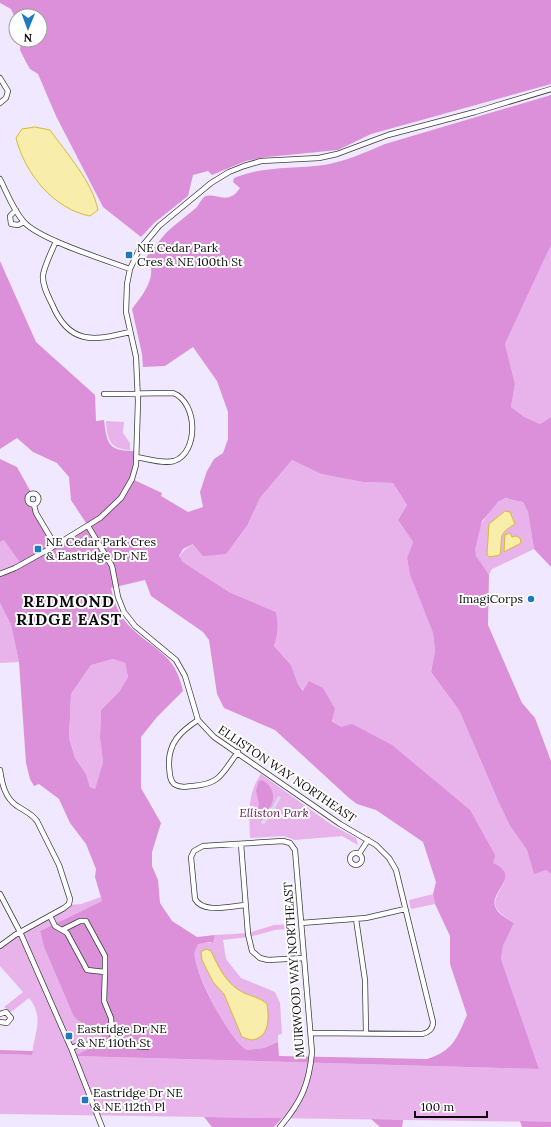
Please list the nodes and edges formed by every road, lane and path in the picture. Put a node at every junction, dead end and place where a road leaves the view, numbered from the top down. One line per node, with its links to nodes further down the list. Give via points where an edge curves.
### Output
1 (0, 78): 3 (street, via 7,87 8,95)
2 (551, 89): 8 (street, via 388,135 337,154 319,158 261,162 235,169 211,183 158,226 142,246)
3 (0, 103)
4 (0, 179): 5 (street)
5 (16, 210): 6 (street); 6 (street, via 10,216 11,224 18,225)
6 (24, 222): 7 (street)
7 (56, 241): 8 (street); 9 (street, via 43,275 43,282 59,321 70,331 86,339)
8 (130, 269): 9 (street, via 126,295)
9 (130, 332): 10 (street, via 136,357)
10 (138, 393): 11 (street); 12 (street); 12 (street, via 166,393 179,396 188,405 192,430 187,450 177,459 165,462)
11 (104, 394)
12 (137, 457): 14 (street, via 132,479 121,498 110,510)
13 (34, 504): 15 (street, via 36,513)
14 (88, 526): 15 (street); 17 (street, ELLISTON WAY NORTHEAST, via 112,566 118,597 124,612 136,626 176,660 185,676)
15 (55, 545): 16 (street)
16 (0, 574)
17 (198, 720): 18 (street, ELLISTON WAY NORTHEAST, via 214,737); 18 (street, via 180,733 172,747 169,757 170,777 174,784 183,787 212,783 218,779)
18 (238, 752): 20 (street, ELLISTON WAY NORTHEAST, via 340,824)
19 (0, 770): 26 (street, via 10,800 33,816 63,875 70,904)
20 (368, 840): 22 (street); 25 (street, ELLISTON WAY NORTHEAST, via 383,850 398,875)
21 (241, 844): 24 (street); 24 (street, via 200,846 191,857 195,899 199,905 205,908); 28 (street, MUIRWOOD WAY NORTHEAST, via 285,841 292,844 295,850)
22 (359, 854)
23 (0, 894): 30 (street)
24 (246, 905): 32 (street, via 250,948 260,958)
25 (405, 908): 27 (street); 36 (street, ELLISTON WAY NORTHEAST, via 433,1022 430,1030 422,1034)
26 (50, 916): 29 (street, via 55,926); 30 (street)
27 (356, 919): 28 (street); 36 (street, via 365,980)
28 (301, 923): 32 (street, MUIRWOOD WAY NORTHEAST)
29 (62, 930): 33 (street, via 67,933 87,970); 33 (street, via 80,921 86,921 104,956)
30 (20, 932): 31 (street); 40 (street)
31 (0, 946)
32 (304, 958): 37 (street, MUIRWOOD WAY NORTHEAST)
33 (105, 972): 38 (street, via 104,1001 111,1018)
34 (0, 1012): 35 (street, via 6,1012 11,1018 7,1023)
35 (0, 1022)
36 (366, 1032): 37 (street)
37 (311, 1033): 42 (street, MUIRWOOD WAY NORTHEAST, via 311,1069 306,1089)
38 (111, 1044): 39 (street); 40 (street, via 79,1045)
39 (147, 1047)
40 (71, 1048): 41 (street)
41 (102, 1127)
42 (280, 1127)

